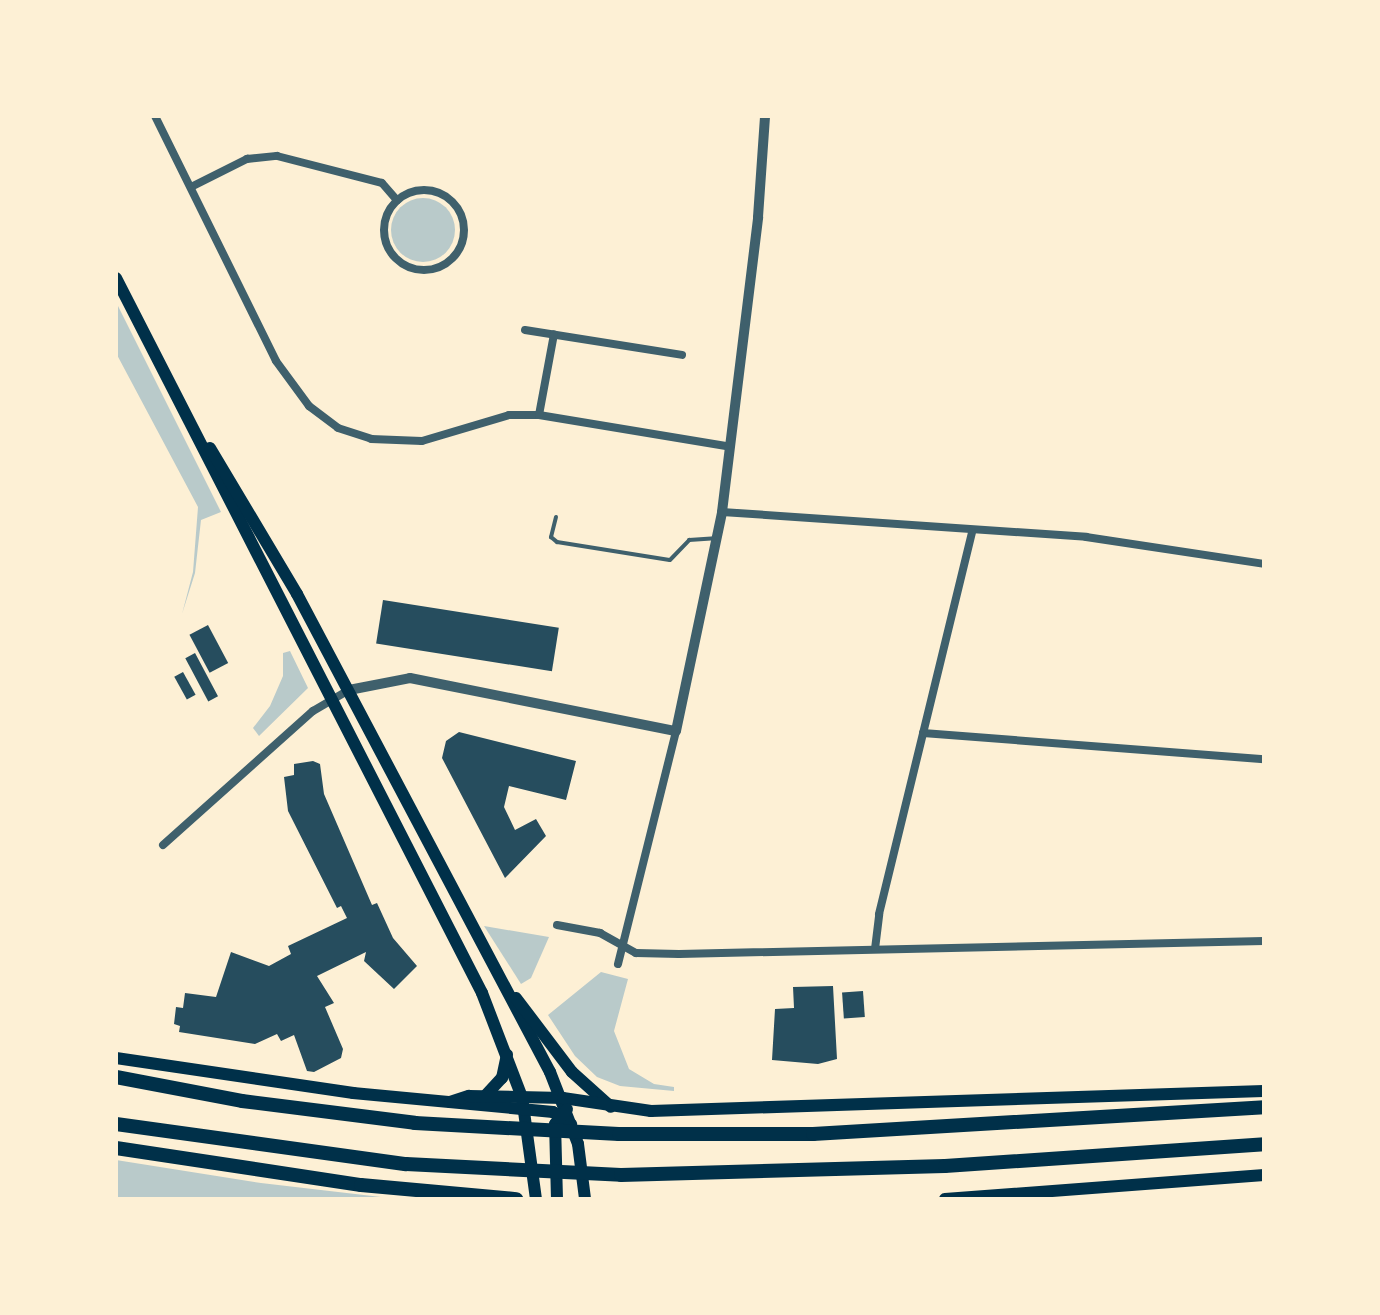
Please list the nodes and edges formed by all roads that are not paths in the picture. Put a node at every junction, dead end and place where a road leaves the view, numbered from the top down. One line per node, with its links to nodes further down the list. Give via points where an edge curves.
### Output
1 (155, 116): 3 (street)
2 (765, 116): 11 (street, via 758,217)
3 (191, 187): 4 (street, via 247,159 277,156 382,183); 9 (street, via 276,361 309,406 338,428 371,439 422,441 509,415)
4 (397, 200): 4 (street, via 420,190 445,196 455,205 464,229 448,263 413,269 392,256 383,233)
5 (116, 278): 10 (main road)
6 (525, 330): 7 (street)
7 (554, 334): 8 (street); 9 (street)
8 (682, 355)
9 (539, 415): 11 (street)
10 (197, 431): 17 (main road, via 224,466); 18 (main road)
11 (727, 446): 12 (street)
12 (722, 512): 14 (street); 15 (street)
13 (556, 517): 15 (lane, via 551,537 557,542 670,560 697,537)
14 (972, 533): 16 (street, via 1086,537); 20 (street)
15 (718, 538): 19 (street)
16 (1264, 564)
17 (349, 690): 18 (street); 19 (street, via 391,679 431,681); 28 (main road)
18 (333, 699): 22 (street, via 304,718); 29 (main road, via 459,944)
19 (676, 731): 25 (street)
20 (923, 733): 21 (street); 26 (street)
21 (1264, 759)
22 (163, 845)
23 (557, 925): 25 (street, via 600,933)
24 (1264, 941): 26 (street)
25 (624, 946): 26 (street, via 636,953 679,954); 27 (street)
26 (875, 949)
27 (618, 964)
28 (499, 977): 36 (main road); 38 (main road, via 572,1072)
29 (507, 1055): 33 (main road, via 502,1078); 35 (main road)
30 (116, 1058): 34 (main road)
31 (116, 1077): 37 (highway, via 242,1101 482,1129 619,1134 828,1134)
32 (1264, 1091): 38 (main road, via 1033,1102)
33 (485, 1096): 34 (main road); 35 (main road)
34 (450, 1102): 35 (main road)
35 (523, 1103): 36 (main road); 45 (main road)
36 (564, 1107): 38 (main road); 46 (main road, via 554,1135); 47 (main road, via 573,1126)
37 (1264, 1107)
38 (614, 1109)
39 (116, 1124): 40 (highway, via 255,1147 483,1169 621,1175 914,1168)
40 (1264, 1144)
41 (116, 1148): 43 (highway, via 330,1181)
42 (1264, 1175): 48 (main road)
43 (496, 1198): 44 (highway)
44 (516, 1199)
45 (536, 1199)
46 (557, 1199)
47 (585, 1199)
48 (945, 1199)

